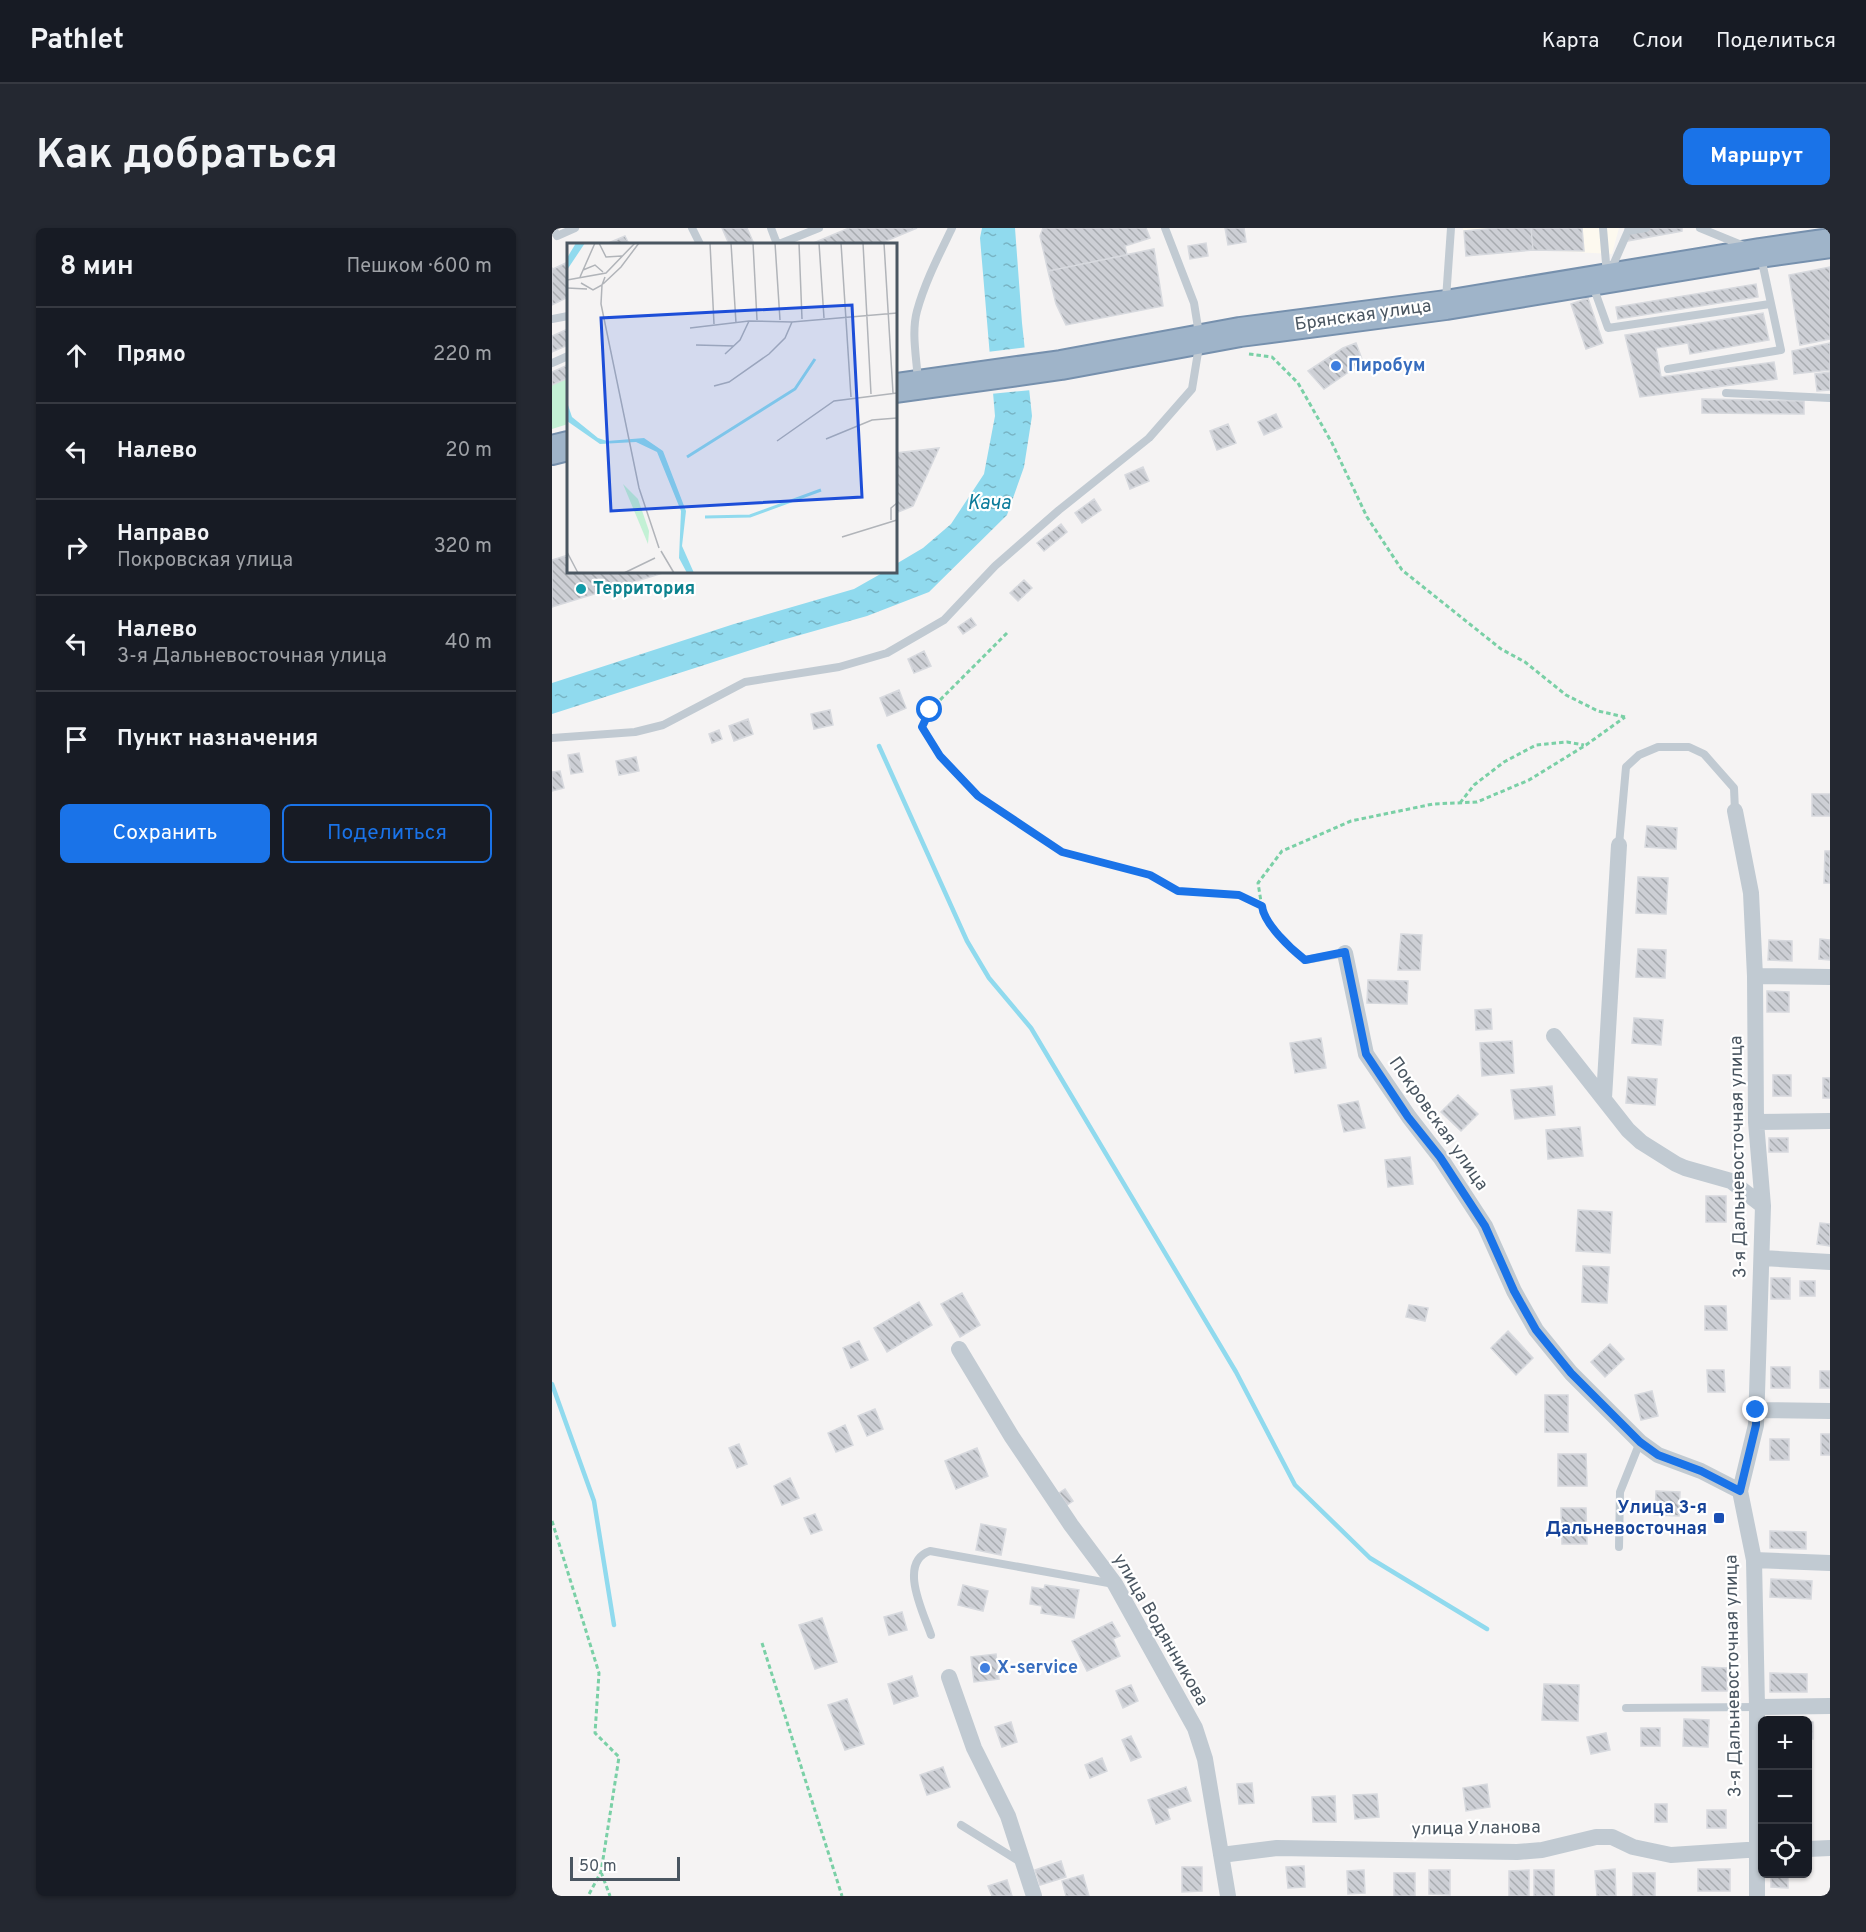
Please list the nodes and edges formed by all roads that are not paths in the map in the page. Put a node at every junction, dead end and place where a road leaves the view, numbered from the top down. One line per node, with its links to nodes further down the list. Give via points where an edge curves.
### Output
1 (553, 228): 2 (lane, via 557,236)
2 (575, 228)
3 (692, 228): 12 (lane)
4 (771, 228): 13 (lane)
5 (819, 228): 14 (lane)
6 (952, 228): 26 (lane, via 917,313)
7 (1165, 228): 22 (lane, via 1194,303)
8 (1451, 228): 19 (lane)
9 (1603, 228): 17 (lane)
10 (1646, 228): 17 (lane, via 1628,231)
11 (1700, 228): 16 (lane)
12 (700, 243)
13 (778, 243)
14 (781, 243)
15 (1830, 243): 16 (highway, Брянская улица)
16 (1760, 252): 17 (highway, Брянская улица); 18 (lane)
17 (1599, 279): 18 (lane, via 1608,328); 19 (highway, Брянская улица)
18 (1770, 304): 25 (lane, via 1781,350)
19 (1446, 305): 22 (highway, Брянская улица)
20 (567, 316): 21 (lane)
21 (552, 319)
22 (1200, 340): 26 (highway, Брянская улица, via 1061,365); 31 (lane, via 1192,389 1149,438 995,566 944,620 887,653 839,667 745,682 663,725 635,732)
23 (567, 356): 24 (lane)
24 (552, 363)
25 (1668, 369)
26 (907, 386)
27 (1726, 393): 28 (lane)
28 (1830, 398)
29 (567, 446): 30 (highway)
30 (552, 450)
31 (552, 738)
32 (1735, 811): 33 (lane, via 1734,788 1704,754 1689,747 1658,747 1639,754 1626,767); 36 (street, 3-я Дальневосточная улица, via 1750,893)
33 (1619, 845): 39 (street)
34 (1345, 952): 35 (lane); 48 (street, Покровская улица, via 1366,1054 1485,1226 1536,1330 1571,1373)
35 (1305, 960)
36 (1755, 976): 37 (street); 41 (street, 3-я Дальневосточная улица)
37 (1830, 977)
38 (1554, 1036): 39 (street)
39 (1604, 1098): 42 (street, via 1641,1142 1685,1168 1731,1181)
40 (1830, 1121): 41 (street)
41 (1756, 1122): 42 (street, 3-я Дальневосточная улица)
42 (1763, 1206): 43 (street, 3-я Дальневосточная улица)
43 (1762, 1258): 44 (street); 46 (street, 3-я Дальневосточная улица)
44 (1830, 1262)
45 (959, 1349): 53 (street, улица Водянникова, via 1012,1437)
46 (1756, 1410): 47 (street); 49 (street, 3-я Дальневосточная улица)
47 (1830, 1411)
48 (1640, 1442): 49 (street, Покровская улица, via 1658,1455); 50 (lane, via 1622,1481)
49 (1740, 1491): 51 (street, 3-я Дальневосточная улица)
50 (1618, 1547)
51 (1754, 1560): 52 (street); 57 (street, 3-я Дальневосточная улица)
52 (1830, 1563)
53 (1115, 1584): 54 (lane, via 930,1551 915,1565 912,1576); 64 (street, улица Водянникова, via 1195,1728 1205,1759)
54 (931, 1635)
55 (949, 1677): 65 (street, via 974,1748 1008,1816)
56 (1830, 1706): 57 (street)
57 (1757, 1707): 58 (lane); 59 (street, 3-я Дальневосточная улица)
58 (1626, 1708)
59 (1759, 1824)
60 (961, 1825): 65 (lane)
61 (1830, 1848): 63 (street)
62 (1758, 1849): 64 (street, улица Уланова, via 1671,1855 1612,1837 1596,1837 1516,1852 1277,1848)
63 (1812, 1849)
64 (1221, 1855): 68 (street, улица Водянникова)
65 (1023, 1864): 67 (street)
66 (1758, 1878): 69 (street, 3-я Дальневосточная улица)
67 (1034, 1896)
68 (1228, 1896)
69 (1757, 1896)

